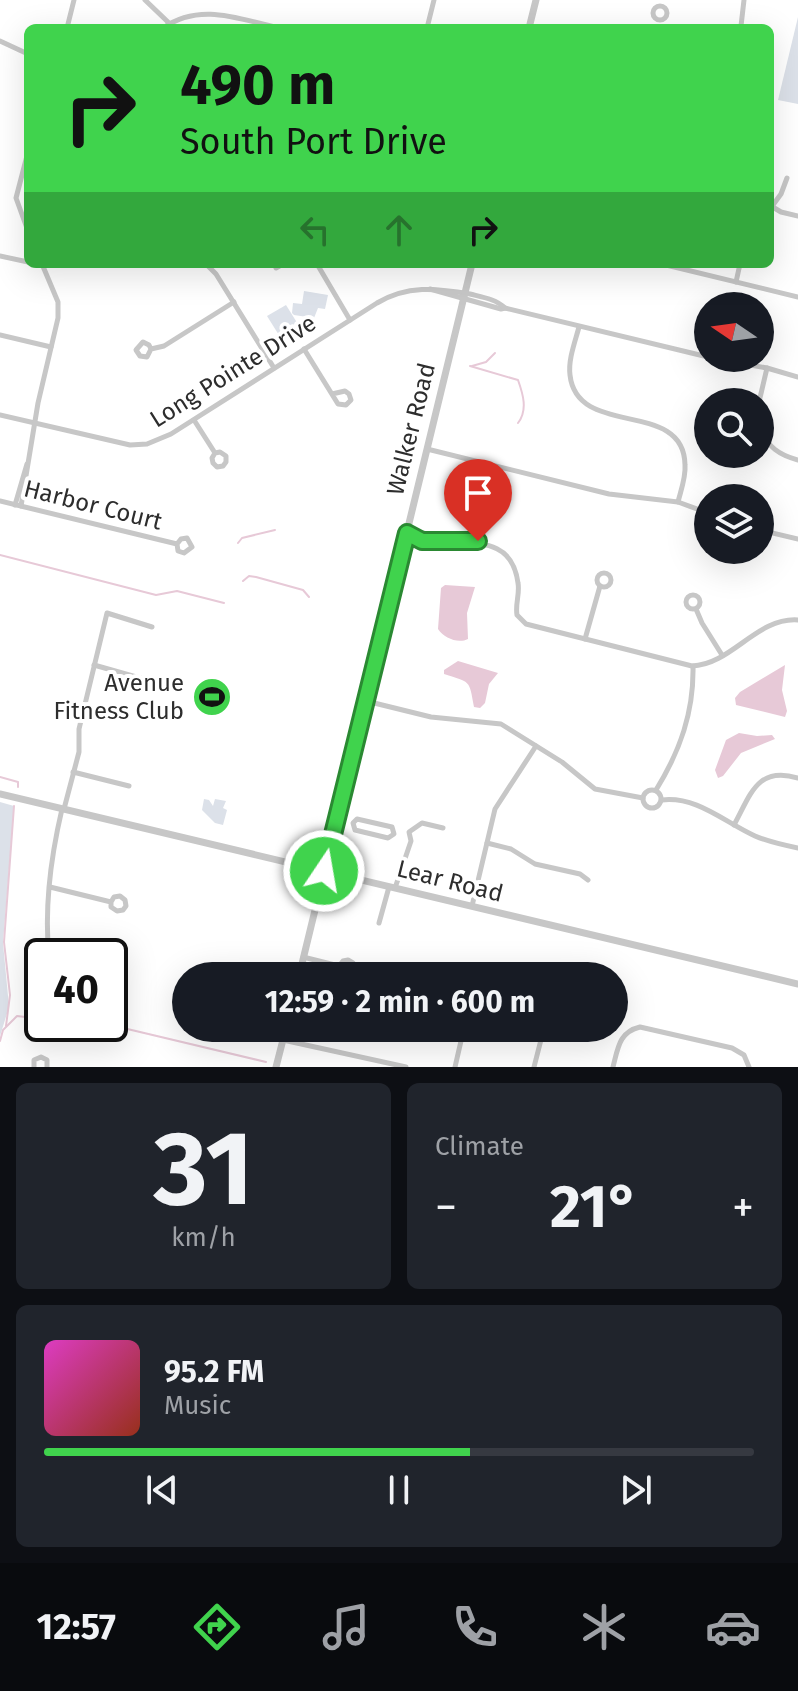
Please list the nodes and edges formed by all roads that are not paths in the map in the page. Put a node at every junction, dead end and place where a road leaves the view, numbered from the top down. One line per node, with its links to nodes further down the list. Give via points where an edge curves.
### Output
1 (74, 0): 9 (street)
2 (145, 0): 8 (street)
3 (434, 0): 11 (street)
4 (536, 0): 12 (street)
5 (744, 0): 13 (street)
6 (650, 2): 7 (street)
7 (654, 9)
8 (169, 23): 10 (street, via 211,13)
9 (68, 24)
10 (261, 24)
11 (428, 24)
12 (530, 24)
13 (740, 24)
14 (0, 41): 15 (street)
15 (24, 52)
16 (24, 176): 21 (street, via 16,201)
17 (787, 178): 18 (street)
18 (774, 203)
19 (774, 208): 20 (street)
20 (798, 216)
21 (24, 221)
22 (0, 256): 23 (street)
23 (24, 261)
24 (44, 268): 37 (street, via 58,302)
25 (210, 268): 33 (street)
26 (319, 268): 34 (street)
27 (471, 268): 31 (street, Walker Road)
28 (678, 268): 30 (street)
29 (739, 268): 30 (street)
30 (736, 282): 32 (street)
31 (464, 296): 34 (street, Long Pointe Drive, via 413,289); 35 (street, Long Pointe Drive); 49 (street, Walker Road)
32 (798, 297)
33 (234, 302): 38 (street); 41 (street)
34 (350, 320): 39 (street, Long Pointe Drive)
35 (579, 327): 40 (street, Long Pointe Drive); 53 (street, via 570,368 574,390 595,410 656,425 675,438 685,465)
36 (0, 335): 37 (street)
37 (51, 347): 47 (street)
38 (151, 349)
39 (304, 349): 41 (street, Long Pointe Drive); 44 (street)
40 (694, 354)
41 (274, 368): 46 (street, Long Pointe Drive)
42 (774, 370): 43 (street, Long Pointe Drive)
43 (798, 377)
44 (332, 394)
45 (0, 415): 47 (street, Long Pointe Drive)
46 (194, 420): 47 (street, Long Pointe Drive, via 158,441 136,445); 50 (street)
47 (35, 423): 54 (street)
48 (774, 448): 51 (street)
49 (427, 449): 53 (street, via 609,494); 57 (street, Walker Road)
50 (215, 453)
51 (798, 460)
52 (0, 501): 54 (street, Harbor Court)
53 (678, 502): 55 (street)
54 (18, 506): 59 (street, Harbor Court)
55 (694, 508)
56 (774, 533): 58 (street)
57 (410, 534): 64 (street, via 420,540 478,541 497,550 518,579 519,619); 69 (street, Walker Road)
58 (798, 539)
59 (177, 544)
60 (600, 586): 64 (street)
61 (696, 609): 65 (street)
62 (798, 620): 65 (street, via 779,622)
63 (152, 627): 66 (street, via 107,613)
64 (585, 639): 67 (street)
65 (722, 655): 67 (street)
66 (94, 665): 68 (street); 71 (street)
67 (693, 666): 74 (street, via 683,736)
68 (154, 682)
69 (366, 701): 70 (street, via 431,717 495,722); 79 (street, Walker Road)
70 (536, 746): 76 (street, via 595,789); 85 (street, via 498,804)
71 (73, 772): 73 (street); 78 (street)
72 (798, 778): 81 (street, via 769,775)
73 (129, 786)
74 (656, 790): 76 (street, via 648,790); 77 (street)
75 (0, 794): 78 (street, Lear Road)
76 (643, 798): 77 (street, via 653,808)
77 (662, 800): 81 (street, via 699,805)
78 (63, 809): 87 (street, Lear Road); 89 (street)
79 (336, 819): 80 (street); 87 (street, Walker Road)
80 (353, 823): 83 (street, via 357,819); 83 (street, via 355,830 388,838)
81 (734, 825): 86 (street)
82 (443, 828): 84 (street, via 422,823)
83 (395, 830): 84 (street)
84 (409, 832): 90 (street, via 411,841)
85 (487, 843): 88 (street); 92 (street)
86 (798, 848)
87 (324, 871): 90 (street, Lear Road); 95 (street, Walker Road)
88 (588, 880)
89 (50, 887): 91 (street); 94 (street)
90 (392, 887): 92 (street, Lear Road); 93 (street)
91 (111, 902)
92 (472, 906): 98 (street, Lear Road)
93 (379, 923)
94 (48, 938)
95 (303, 957): 96 (street, Walker Road); 97 (street)
96 (302, 962)
97 (323, 962)
98 (798, 984)
99 (282, 1042): 105 (street)
100 (292, 1042): 106 (street)
101 (461, 1042): 107 (street)
102 (540, 1042): 108 (street)
103 (34, 1067): 104 (street, via 34,1060 41,1057)
104 (47, 1067)
105 (276, 1067)
106 (406, 1067)
107 (455, 1067)
108 (534, 1067)
109 (613, 1067): 110 (street, via 622,1037 640,1027 732,1048 744,1055)
110 (749, 1067)

